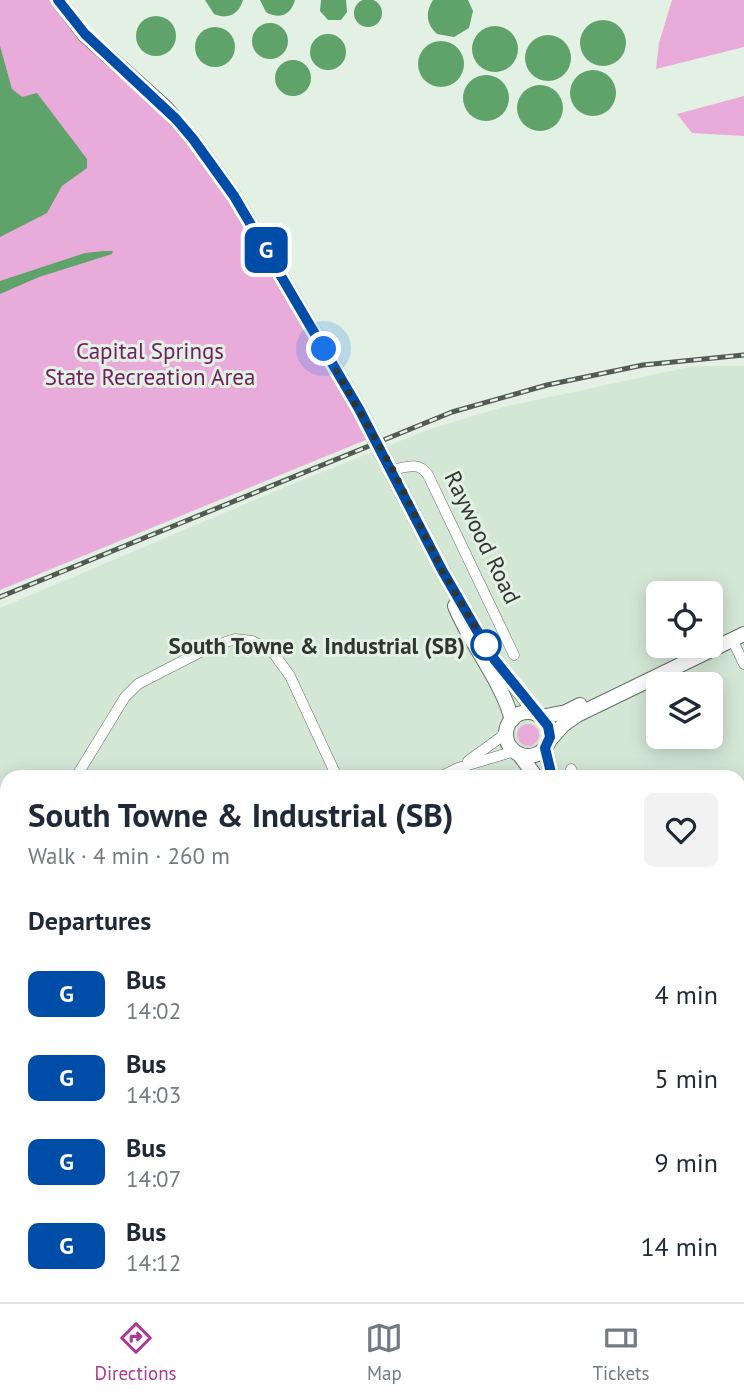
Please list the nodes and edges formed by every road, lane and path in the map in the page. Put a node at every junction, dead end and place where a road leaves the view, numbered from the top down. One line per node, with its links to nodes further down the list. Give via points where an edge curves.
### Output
1 (58, 0): 2 (street, via 85,34 166,108 234,196)
2 (393, 470): 3 (street); 5 (street, Raywood Road, via 414,466 424,470)
3 (442, 570): 8 (street, via 494,659); 9 (street, via 463,626 507,700)
4 (738, 636): 6 (street); 7 (street)
5 (514, 655)
6 (744, 664)
7 (621, 693): 8 (street); 10 (street, via 577,715)
8 (539, 716): 9 (street, via 523,713); 10 (street, via 550,731)
9 (510, 722): 11 (street, via 508,742); 12 (street, via 501,737)
10 (547, 745): 11 (street, via 533,755); 17 (street)
11 (517, 753): 12 (street); 16 (street)
12 (458, 768): 15 (street)
13 (80, 770): 14 (street, via 125,697 138,684 235,639 272,651 290,676)
14 (334, 770)
15 (454, 770)
16 (530, 770)
17 (551, 770)

